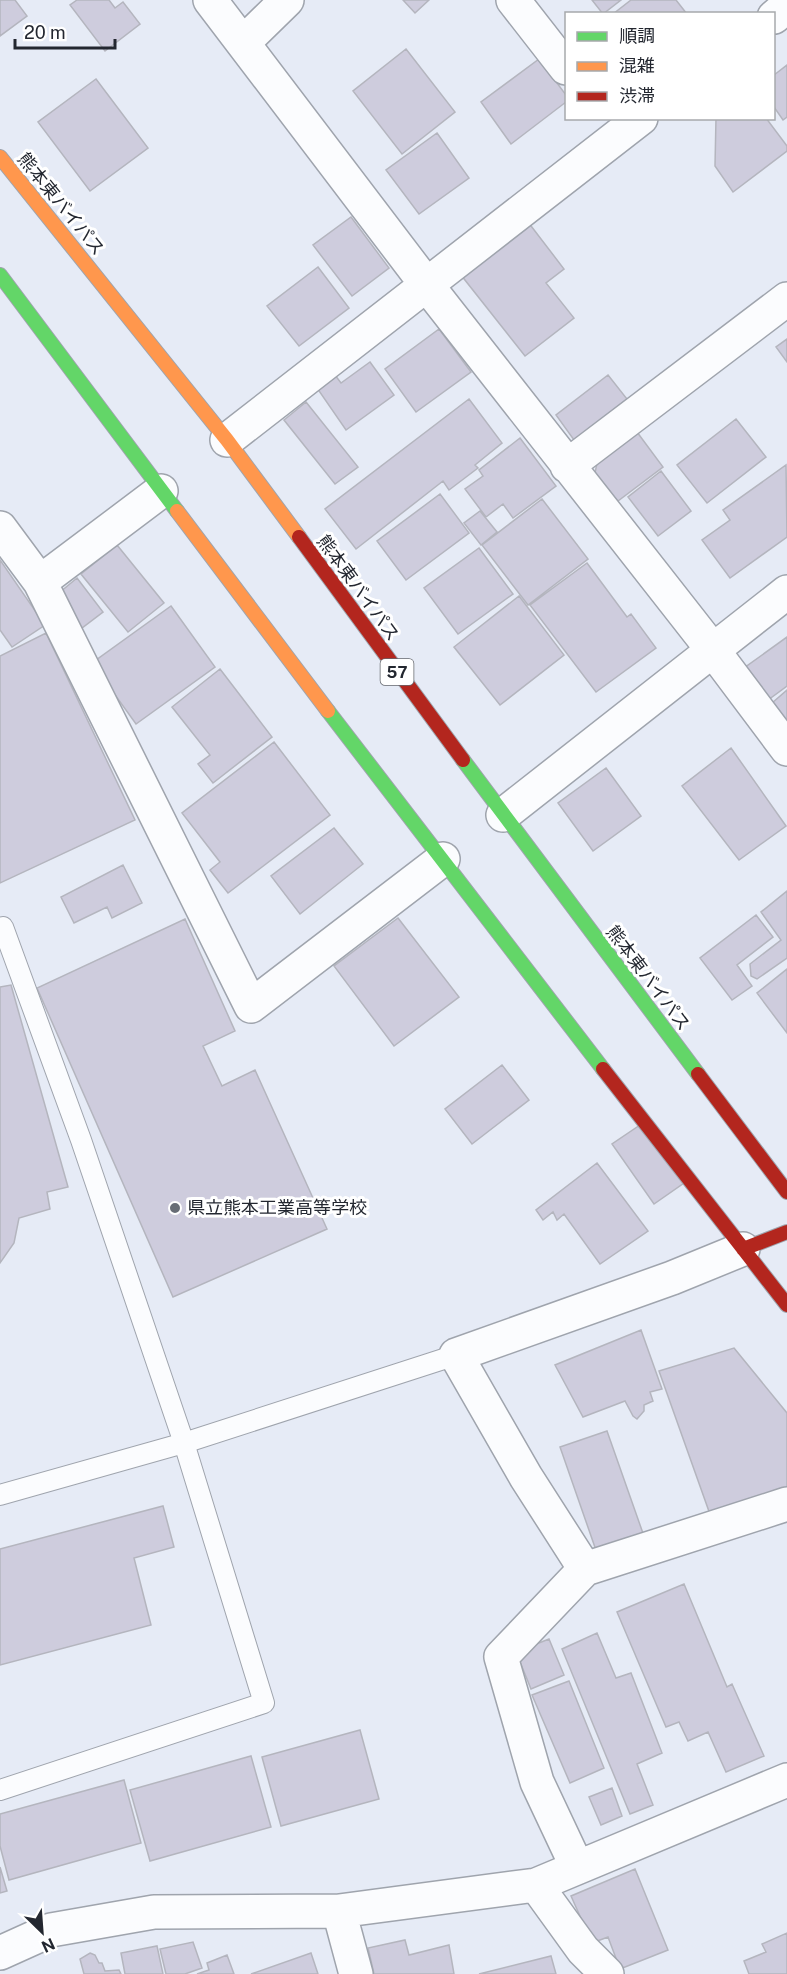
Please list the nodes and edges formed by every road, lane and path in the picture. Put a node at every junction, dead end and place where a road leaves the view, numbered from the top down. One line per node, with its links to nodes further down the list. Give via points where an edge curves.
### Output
1 (210, 0): 6 (street)
2 (287, 0): 6 (street)
3 (513, 0): 7 (street)
4 (787, 6): 5 (street)
5 (775, 16)
6 (244, 42): 11 (street)
7 (565, 65)
8 (622, 124): 11 (street)
9 (0, 157): 13 (main road, 熊本東バイパス / 57)
10 (0, 275): 15 (main road)
11 (426, 284): 13 (street); 14 (street)
12 (787, 299): 14 (street)
13 (227, 440): 21 (main road, 熊本東バイパス / 57)
14 (567, 466): 19 (street)
15 (161, 491): 17 (street); 22 (main road)
16 (0, 528): 17 (street)
17 (40, 582): 22 (street, via 251,1006)
18 (787, 592): 19 (street)
19 (712, 649): 20 (street); 21 (street)
20 (787, 749)
21 (503, 815): 24 (main road, 熊本東バイパス / 57)
22 (443, 859): 26 (main road)
23 (0, 928): 29 (lane, via 3,927 81,1140)
24 (787, 1192)
25 (787, 1232): 26 (main road)
26 (743, 1250): 27 (main road); 28 (street)
27 (787, 1305)
28 (456, 1355): 29 (lane); 32 (street, via 526,1477)
29 (184, 1443): 30 (lane); 34 (lane, via 264,1703)
30 (0, 1495)
31 (787, 1504): 32 (street)
32 (585, 1569): 35 (street, via 501,1657 537,1782)
33 (787, 1781): 35 (street)
34 (0, 1790)
35 (577, 1867): 36 (street)
36 (536, 1885): 37 (street); 40 (street, via 584,1950)
37 (339, 1911): 38 (street, via 154,1912 51,1930); 39 (street)
38 (0, 1953)
39 (356, 1974)
40 (607, 1974)

